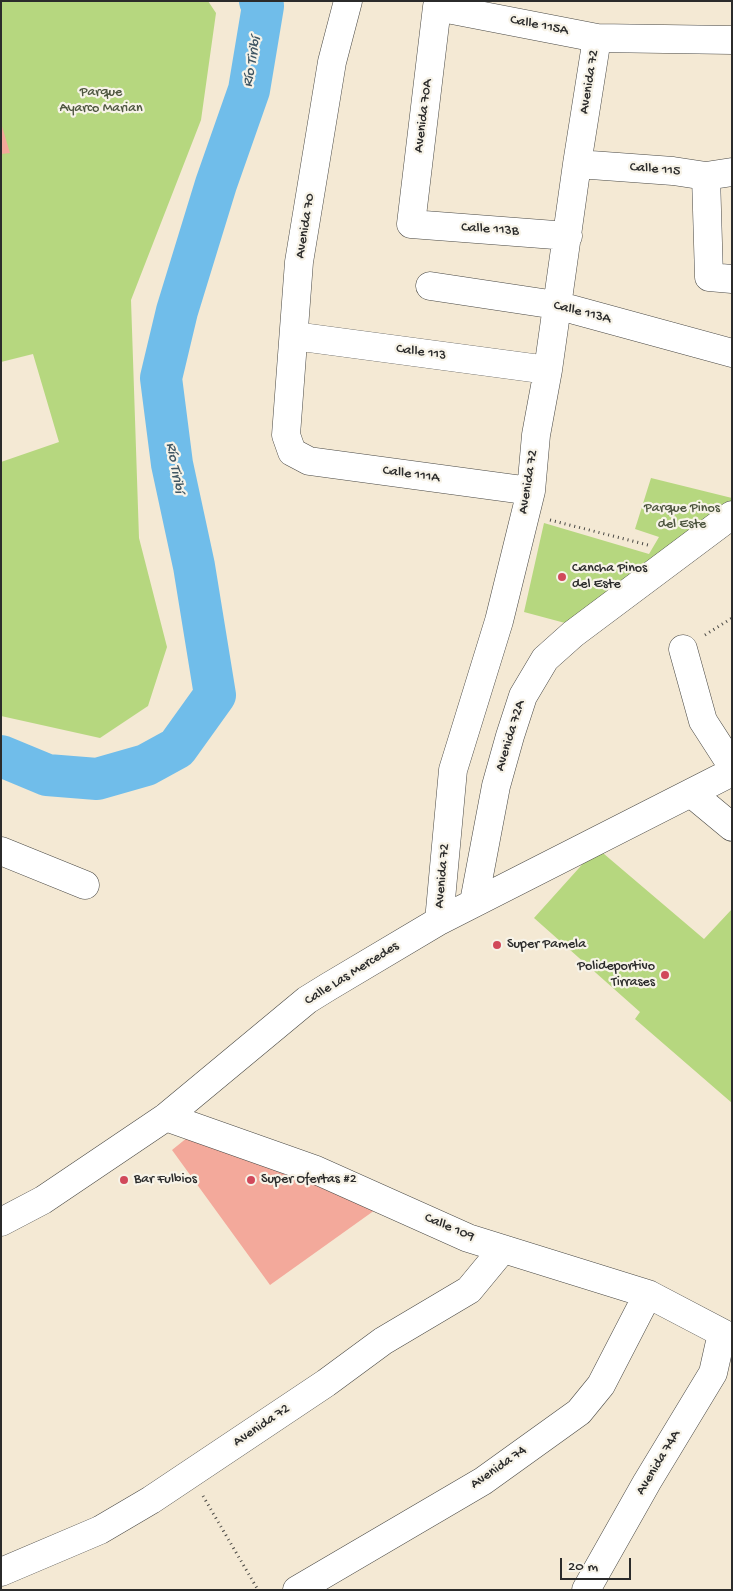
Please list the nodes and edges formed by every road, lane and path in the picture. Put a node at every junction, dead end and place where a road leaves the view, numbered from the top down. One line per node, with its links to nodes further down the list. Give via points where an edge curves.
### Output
1 (348, 1): 12 (street, Avenida 70, via 332,62 299,262)
2 (437, 7): 3 (street, Calle 115A); 7 (street, Avenida 70A)
3 (598, 38): 4 (street, Calle 115A); 5 (street, Avenida 72)
4 (732, 40)
5 (577, 164): 6 (street, Calle 115); 8 (street, Avenida 72)
6 (719, 174): 9 (street)
7 (411, 224): 8 (street, Calle 113B)
8 (568, 236): 11 (street, Avenida 72)
9 (720, 278)
10 (430, 286): 11 (street, Calle 113A)
11 (556, 305): 13 (street, Calle 113A); 14 (street, Avenida 72)
12 (294, 336): 14 (street, Calle 113); 15 (street, Avenida 70, via 286,435)
13 (732, 353)
14 (548, 370): 16 (street, Avenida 72)
15 (292, 452): 16 (street, Calle 111A, via 309,461)
16 (528, 503): 18 (path); 28 (street, Avenida 72, via 499,621 453,770)
17 (732, 515): 27 (street, Avenida 72A, via 572,634 545,659 523,696 510,736 496,786)
18 (650, 545)
19 (732, 618): 20 (path)
20 (683, 649): 21 (street, via 703,721)
21 (732, 766)
22 (732, 772): 23 (street, Calle Las Mercedes)
23 (691, 793): 24 (street); 27 (street, Calle Las Mercedes)
24 (732, 827)
25 (1, 851): 26 (street)
26 (85, 886)
27 (474, 902): 28 (street, Calle Las Mercedes)
28 (439, 921): 29 (street, Calle Las Mercedes, via 307,1000)
29 (166, 1117): 30 (street, Calle Las Mercedes, via 43,1200); 31 (street, Calle 109, via 316,1170)
30 (1, 1222)
31 (502, 1250): 32 (street, Calle 109); 34 (street, Avenida 72, via 469,1290 384,1341)
32 (648, 1294): 33 (street, Calle 109); 37 (street, Avenida 74, via 601,1385 579,1412 483,1481)
33 (727, 1335): 38 (street, Avenida 74A, via 713,1373)
34 (190, 1474): 35 (street, Avenida 72, via 100,1530); 36 (path)
35 (1, 1572)
36 (258, 1590)
37 (297, 1590)
38 (586, 1590)

